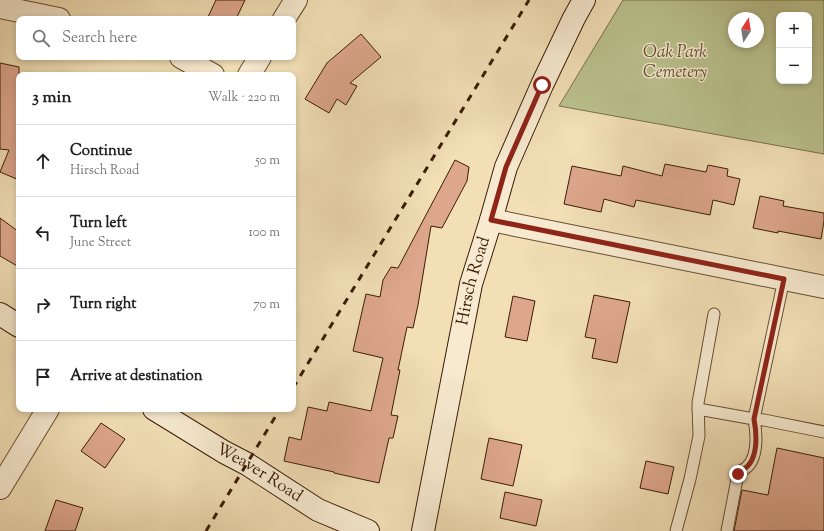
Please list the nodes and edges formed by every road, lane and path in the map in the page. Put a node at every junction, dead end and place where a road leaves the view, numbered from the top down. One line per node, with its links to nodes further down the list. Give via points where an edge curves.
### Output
1 (296, 0): 5 (street)
2 (584, 0): 10 (street, Hirsch Road, via 542,85 506,167)
3 (0, 7): 4 (street)
4 (44, 16)
5 (286, 16)
6 (186, 60): 8 (street)
7 (258, 60): 9 (street)
8 (208, 72)
9 (251, 72)
10 (491, 220): 11 (street); 23 (street, Hirsch Road, via 471,284)
11 (784, 279): 12 (street); 19 (lane)
12 (824, 287)
13 (0, 314): 15 (street)
14 (714, 314): 16 (lane)
15 (16, 324)
16 (698, 409): 19 (lane); 24 (lane, via 699,436)
17 (46, 412): 21 (street)
18 (159, 412): 22 (street, Weaver Road, via 318,510)
19 (754, 419): 20 (lane); 25 (lane, via 756,435 753,459 749,466 738,474)
20 (824, 432)
21 (0, 488)
22 (368, 531)
23 (423, 531)
24 (676, 531)
25 (727, 531)

